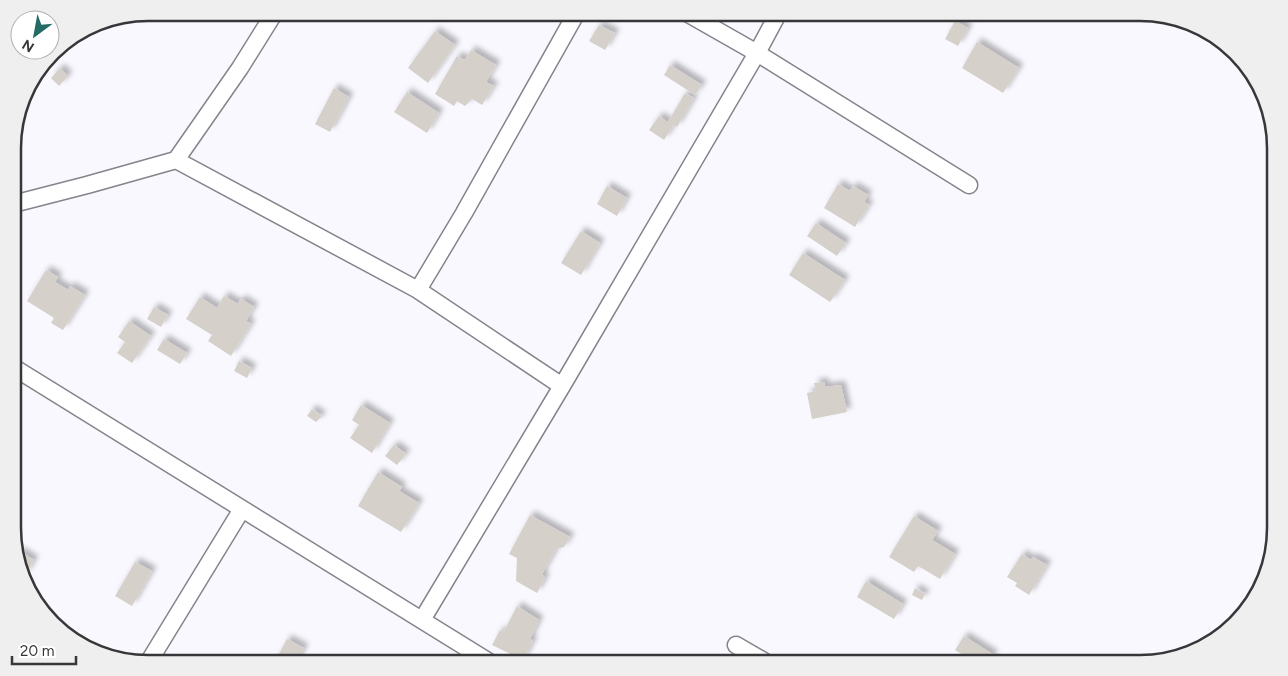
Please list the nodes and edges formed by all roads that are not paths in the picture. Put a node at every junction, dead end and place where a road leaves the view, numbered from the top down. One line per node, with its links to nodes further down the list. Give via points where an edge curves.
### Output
1 (702, 21): 5 (street)
2 (774, 21): 5 (street)
3 (269, 22): 6 (street)
4 (572, 22): 9 (street)
5 (757, 52): 7 (street); 11 (street)
6 (176, 160): 8 (street); 9 (street)
7 (969, 185)
8 (22, 202)
9 (418, 290): 11 (street)
10 (21, 372): 12 (street)
11 (562, 386): 13 (street)
12 (242, 509): 13 (street); 16 (street)
13 (422, 620): 17 (street)
14 (736, 645): 15 (street)
15 (752, 654)
16 (153, 655)
17 (474, 655)

